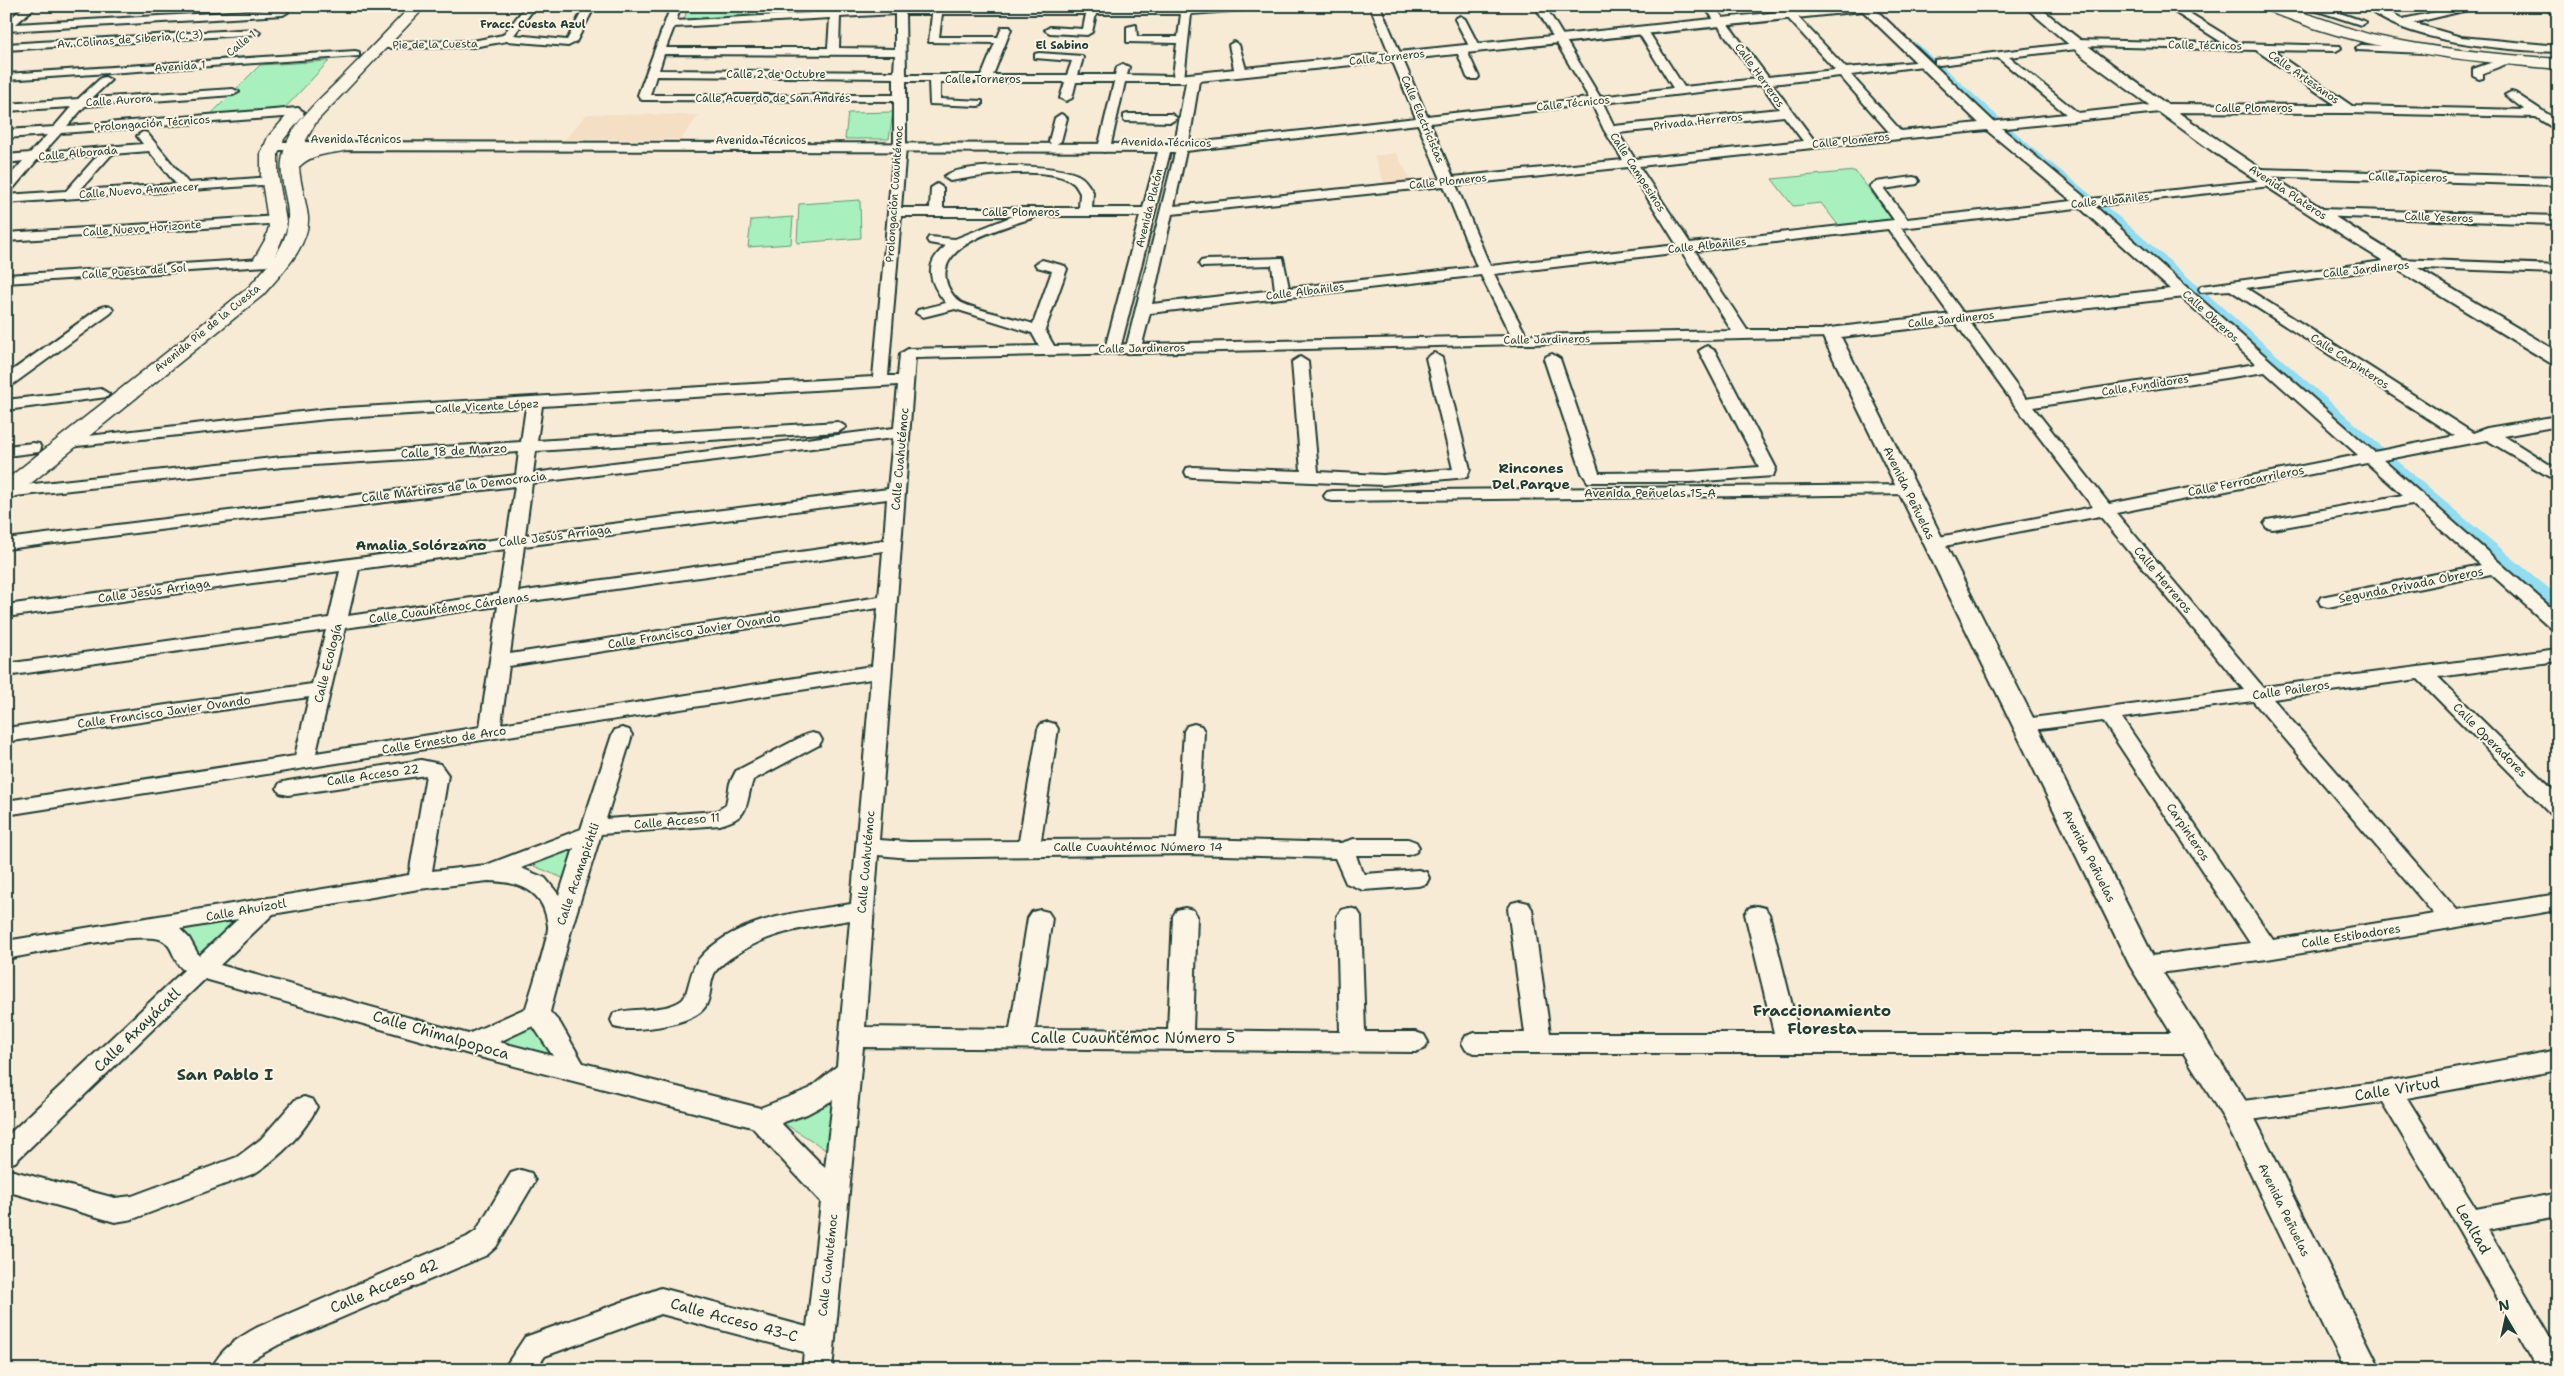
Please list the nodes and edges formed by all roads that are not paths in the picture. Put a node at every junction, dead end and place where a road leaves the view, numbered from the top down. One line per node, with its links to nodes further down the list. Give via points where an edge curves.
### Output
1 (31, 6): 43 (street)
2 (157, 6): 34 (street)
3 (222, 6): 32 (street)
4 (398, 6): 70 (main road, Avenida Pie de la Cuesta)
5 (419, 6): 55 (main road, Avenida Pie de la Cuesta)
6 (531, 6): 48 (street)
7 (590, 6): 48 (street, Pie de la Cuesta, via 571,42)
8 (676, 6): 40 (street)
9 (1259, 6): 27 (street)
10 (1375, 6): 73 (street, Calle Electricistas)
11 (1540, 6): 49 (street, Calle Campesinos)
12 (1708, 6): 36 (street, Calle Herreros)
13 (2030, 6): 57 (street, Avenida Plateros)
14 (2170, 6): 58 (street)
15 (2269, 6): 65 (main road, via 2328,26)
16 (2285, 6): 66 (main road, via 2345,26 2410,41 2463,49)
17 (2307, 6): 37 (street)
18 (2370, 6): 38 (street)
19 (2479, 6): 38 (street)
20 (2546, 6): 30 (street)
21 (1868, 7): 31 (street, Calle Torneros); 77 (street, Calle Obreros)
22 (900, 8): 23 (street); 28 (street); 69 (street, Prolongación Cuauhtémoc)
23 (937, 8): 25 (street); 51 (street, via 933,40)
24 (286, 9): 32 (street); 46 (street, Calle 1)
25 (1015, 9): 26 (street); 51 (street)
26 (1092, 9): 27 (street); 44 (street, via 1087,32)
27 (1193, 9): 41 (street); 52 (street)
28 (836, 10): 35 (street); 68 (street)
29 (89, 12): 39 (street)
30 (2558, 13)
31 (1790, 15): 36 (street, Calle Torneros); 81 (street)
32 (213, 16): 34 (street)
33 (1460, 19): 61 (street)
34 (145, 20): 39 (street)
35 (735, 20): 40 (street); 54 (street)
36 (1722, 22): 45 (street, Calle Torneros); 95 (street, Calle Herreros)
37 (2361, 22)
38 (2398, 23): 66 (street, via 2450,38)
39 (77, 24): 43 (street)
40 (671, 24): 67 (street)
41 (1197, 26)
42 (1132, 27): 52 (street, via 1130,40)
43 (7, 28)
44 (1050, 30)
45 (1642, 30): 49 (street, Calle Torneros); 98 (street)
46 (255, 32): 47 (street, Av. Colinas de Siberia (C. 3)); 76 (street, Calle 1)
47 (194, 35): 50 (street, Av. Colinas de Siberia (C. 3)); 79 (street)
48 (507, 38): 55 (street, Pie de la Cuesta, via 473,44)
49 (1559, 39): 61 (street, Calle Torneros); 104 (street, Calle Campesinos)
50 (125, 40): 53 (street, Av. Colinas de Siberia (C. 3)); 86 (street, via 111,55)
51 (1002, 40): 92 (street)
52 (1184, 40): 97 (street)
53 (57, 44): 60 (street, Av. Colinas de Siberia (C. 3)); 85 (street)
54 (729, 44): 67 (street); 68 (street)
55 (382, 45): 113 (main road, Avenida Pie de la Cuesta)
56 (1234, 45): 83 (street)
57 (2075, 45): 58 (street, Calle Técnicos); 71 (street, Calle Técnicos); 108 (street, Avenida Plateros)
58 (2235, 45): 59 (street, Calle Técnicos)
59 (2258, 46): 62 (street, Calle Técnicos); 109 (street, Calle Artesanos)
60 (6, 47)
61 (1475, 48): 64 (street, Calle Torneros)
62 (2336, 48)
63 (2361, 48): 65 (street)
64 (1461, 49): 73 (street, Calle Torneros); 89 (street)
65 (2433, 50): 74 (main road)
66 (2555, 50)
67 (660, 51): 82 (street)
68 (833, 52): 69 (street)
69 (900, 52): 87 (street, Prolongación Cuauhtémoc)
70 (355, 54): 76 (street, Avenida 1); 113 (main road, Avenida Pie de la Cuesta)
71 (2000, 55): 75 (street, Calle Técnicos); 114 (street)
72 (1040, 56): 93 (street, via 1078,58)
73 (1397, 56): 83 (street, Calle Torneros); 117 (street, Calle Electricistas)
74 (2510, 59): 78 (main road); 88 (street, via 2484,67 2477,71)
75 (1939, 62)
76 (217, 63): 79 (street, Avenida 1)
77 (1923, 63): 81 (street, Calle Técnicos); 120 (street, Calle Obreros)
78 (2558, 64)
79 (166, 66): 86 (street, Avenida 1)
80 (1123, 66): 94 (street)
81 (1843, 72): 95 (street, Calle Técnicos); 124 (street)
82 (653, 73): 87 (street, Calle 2 de Octubre); 102 (street, Calle Acuerdo de San Andrés, via 644,95 646,98)
83 (1242, 73): 84 (street, Calle Torneros)
84 (1194, 74): 97 (street, Calle Torneros); 133 (street, Avenida Platón)
85 (23, 76): 86 (street, Avenida 1); 90 (street, Avenida 1)
86 (101, 76): 106 (street)
87 (900, 76): 91 (street, Calle Torneros); 102 (street, Prolongación Cuauhtémoc)
88 (2479, 76)
89 (1473, 77)
90 (6, 78)
91 (934, 78): 92 (street, Calle Torneros); 105 (street, via 934,102)
92 (986, 79): 93 (street, Calle Torneros)
93 (1072, 79): 94 (street, Calle Torneros); 103 (street)
94 (1120, 79): 97 (street, Calle Torneros); 129 (street)
95 (1762, 81): 98 (street, Calle Técnicos); 110 (street, Calle Herreros)
96 (175, 84): 101 (street)
97 (1177, 84)
98 (1680, 90): 104 (street, Calle Técnicos)
99 (233, 92): 101 (street, Calle Aurora)
100 (2511, 95): 112 (street)
101 (165, 97): 106 (street, Calle Aurora)
102 (899, 98): 128 (street, Prolongación Cuauhtémoc)
103 (1066, 98)
104 (1596, 100): 117 (street, Calle Técnicos); 122 (street, Calle Campesinos)
105 (978, 102)
106 (81, 103): 107 (street, Calle Aurora); 121 (street)
107 (6, 108)
108 (2160, 108): 109 (street, Calle Plomeros); 114 (street, Calle Plomeros); 140 (street, Avenida Plateros)
109 (2349, 109): 112 (street, Calle Plomeros)
110 (1787, 112): 122 (street, Privada Herreros); 131 (street, Calle Herreros)
111 (1172, 113): 116 (street); 132 (street, Avenida Platón)
112 (2538, 114): 118 (street)
113 (304, 116): 119 (street, Prolongación Técnicos); 126 (main road, Avenida Pie de la Cuesta); 127 (main road, via 310,128)
114 (2075, 116): 120 (street, Calle Plomeros)
115 (1061, 118): 125 (street)
116 (1128, 118)
117 (1422, 119): 130 (street, Calle Técnicos); 143 (street, Calle Electricistas)
118 (2555, 123)
119 (135, 124): 121 (street, Prolongación Técnicos); 134 (street)
120 (1995, 125): 124 (street, Calle Plomeros); 153 (street, Calle Obreros)
121 (57, 130): 123 (street, Prolongación Técnicos); 136 (street)
122 (1610, 130): 138 (street, Calle Campesinos)
123 (6, 134)
124 (1898, 136): 131 (street, Calle Plomeros)
125 (1056, 141): 128 (street, Avenida Técnicos); 129 (street, Avenida Técnicos)
126 (284, 142): 127 (street, Avenida Técnicos); 139 (main road, Avenida Pie de la Cuesta); 142 (main road, Avenida Pie de la Cuesta, via 269,156)
127 (349, 142): 128 (street, Avenida Técnicos); 139 (main road, via 306,152)
128 (899, 144): 129 (street, Avenida Técnicos); 155 (street, Prolongación Cuauhtémoc)
129 (1105, 144): 132 (street, Avenida Técnicos)
130 (1223, 144): 133 (street, Avenida Técnicos)
131 (1811, 144): 138 (street, Calle Plomeros)
132 (1166, 145): 133 (street, Avenida Técnicos); 159 (street, Avenida Platón)
133 (1182, 145): 154 (street, Avenida Platón)
134 (151, 147): 135 (street, Calle Alborada); 147 (street)
135 (108, 150): 136 (street, Calle Alborada); 150 (street)
136 (34, 156): 137 (street, Calle Alborada); 148 (street)
137 (6, 159)
138 (1632, 163): 143 (street, Calle Plomeros); 167 (street, Calle Campesinos)
139 (289, 168): 209 (main road, Avenida Pie de la Cuesta, via 298,225 287,254 256,291)
140 (2258, 174): 145 (street, Calle Tapiceros); 146 (street, Avenida Plateros)
141 (950, 177): 158 (street, via 1025,168 1051,170 1072,177 1085,187 1089,201)
142 (271, 181): 147 (street, Calle Nuevo Amanecer); 161 (main road, Avenida Pie de la Cuesta)
143 (1450, 181): 154 (street, Calle Plomeros); 173 (street, Calle Electricistas)
144 (1913, 181): 163 (street, Calle Herreros, via 1876,186)
145 (2558, 181)
146 (2271, 182): 153 (street, Calle Albañiles); 160 (street, Avenida Plateros)
147 (185, 186): 150 (street, Calle Nuevo Amanecer)
148 (6, 188)
149 (937, 188): 156 (street)
150 (70, 194): 151 (street, Calle Nuevo Amanecer)
151 (6, 198)
152 (1006, 199): 157 (street)
153 (2090, 202): 163 (street, Calle Albañiles); 177 (street, Calle Obreros)
154 (1166, 211): 180 (street, Avenida Platón)
155 (895, 212): 156 (street, Calle Plomeros); 200 (street, Prolongación Cuauhtémoc)
156 (936, 212): 157 (street, Calle Plomeros)
157 (1029, 212): 158 (street, Calle Plomeros); 166 (street)
158 (1085, 212): 159 (street, Calle Plomeros)
159 (1148, 212): 189 (street, Avenida Platón)
160 (2320, 213): 162 (street, Calle Yeseros); 169 (street, Avenida Plateros)
161 (278, 220): 164 (street, Calle Nuevo Horizonte); 168 (main road, Avenida Pie de la Cuesta, via 274,241)
162 (2558, 220)
163 (1897, 224): 167 (street, Calle Albañiles); 183 (street, Calle Herreros)
164 (6, 237)
165 (934, 240): 166 (street)
166 (958, 244): 179 (street, via 944,254 937,270 940,287)
167 (1686, 247): 173 (street, Calle Albañiles); 186 (street, Calle Campesinos)
168 (262, 263): 174 (street, Calle Puesta del Sol); 201 (main road, Avenida Pie de la Cuesta, via 243,282)
169 (2398, 263): 172 (street, Calle Jardineros); 175 (street, Calle Jardineros); 195 (street, Avenida Plateros)
170 (1042, 264): 184 (street, via 1060,269)
171 (1206, 264): 178 (street, via 1278,261)
172 (2558, 269)
173 (1485, 270): 178 (street, Calle Albañiles); 187 (street, Calle Electricistas)
174 (6, 279)
175 (2232, 285): 176 (street, Calle Jardineros); 208 (street, Calle Carpinteros)
176 (2206, 289)
177 (2184, 292): 183 (street, Calle Jardineros); 197 (street, Calle Obreros)
178 (1283, 293): 180 (street, Calle Albañiles)
179 (954, 304): 182 (street); 184 (street)
180 (1143, 309): 188 (street, Avenida Platón)
181 (106, 310): 199 (street)
182 (923, 313)
183 (1961, 318): 185 (street, Calle Jardineros); 203 (street, Calle Herreros)
184 (1038, 330): 190 (street)
185 (1830, 333): 186 (street, Calle Jardineros); 222 (street, Avenida Peñuelas)
186 (1742, 334): 187 (street, Calle Jardineros)
187 (1522, 340): 188 (street, Calle Jardineros)
188 (1134, 348): 189 (street, Calle Jardineros)
189 (1112, 349): 190 (street, Calle Jardineros)
190 (1048, 350): 192 (street, Calle Jardineros)
191 (1706, 351): 218 (street, via 1768,468 1767,472)
192 (908, 354): 198 (street, Calle Cuahutémoc)
193 (1434, 358): 221 (street, via 1462,469 1456,475)
194 (1552, 359): 217 (street, via 1594,478)
195 (2558, 360)
196 (1300, 362): 216 (street)
197 (2268, 367): 203 (street, Calle Fundidores); 213 (street, Calle Obreros)
198 (906, 380): 200 (street, Calle Vicente López); 206 (street, Calle Cuahutémoc)
199 (6, 382)
200 (880, 382): 202 (street, Calle Vicente López)
201 (101, 394): 204 (street); 211 (main road, Avenida Pie de la Cuesta)
202 (534, 404): 209 (street, Calle Vicente López, via 327,414); 210 (street)
203 (2022, 404): 228 (street, Calle Herreros)
204 (6, 405)
205 (2558, 421): 207 (street, Calle Ferrocarrileros)
206 (902, 428): 210 (street, Calle 18 de Marzo); 220 (street, Calle Mártires de la Democracia); 224 (street, Calle Cuahutémoc)
207 (2487, 433): 208 (street, Calle Ferrocarrileros); 219 (street)
208 (2468, 437): 213 (street, Calle Ferrocarrileros)
209 (68, 442): 223 (main road, Avenida Pie de la Cuesta)
210 (527, 447): 220 (street); 223 (street, Calle 18 de Marzo, via 282,462)
211 (33, 448): 212 (street); 214 (main road, Avenida Pie de la Cuesta)
212 (6, 452)
213 (2375, 456): 227 (street, Calle Obreros); 228 (street, Calle Ferrocarrileros)
214 (6, 470)
215 (1193, 472): 216 (street, Avenida Peñuelas 15-A)
216 (1310, 476): 221 (street, Avenida Peñuelas 15-A, via 1333,487)
217 (1668, 477): 218 (street); 225 (street)
218 (1690, 477): 226 (street)
219 (2558, 477)
220 (523, 478): 230 (street); 232 (street, Calle Mártires de la Democracia)
221 (1405, 486): 225 (street, Avenida Peñuelas 15-A)
222 (1907, 490): 226 (street, Avenida Peñuelas 15-A); 231 (street, Avenida Peñuelas)
223 (6, 492)
224 (897, 493): 230 (street, Calle Jesús Arriaga); 233 (street, Calle Cuahutémoc)
225 (1676, 494): 226 (street, Avenida Peñuelas 15-A)
226 (1696, 494)
227 (2416, 498): 229 (street); 235 (street, Calle Obreros)
228 (2103, 508): 231 (street, Calle Ferrocarrileros); 248 (street, Calle Herreros)
229 (2273, 524)
230 (515, 542): 234 (street, Calle Jesús Arriaga); 236 (street)
231 (1934, 543): 250 (street, Avenida Peñuelas)
232 (6, 544)
233 (893, 544): 236 (street, Calle Cuauhtémoc Cárdenas); 238 (street, Calle Cuahutémoc)
234 (351, 564): 239 (street, Calle Jesús Arriaga); 240 (street, Calle Ecología)
235 (2495, 568): 237 (street, Segunda Privada Obreros); 241 (street, Calle Obreros)
236 (507, 600): 240 (street, Calle Cuauhtémoc Cárdenas); 243 (street)
237 (2328, 601)
238 (888, 602): 243 (street, Calle Francisco Javier Ovando); 245 (street, Calle Cuahutémoc)
239 (6, 611)
240 (338, 624): 244 (street, Calle Cuauhtémoc Cárdenas); 247 (street, Calle Ecología)
241 (2558, 624)
242 (2558, 655): 246 (street, Calle Paileros)
243 (501, 661): 253 (street)
244 (6, 670)
245 (882, 671): 253 (street, Calle Ernesto de Arco); 263 (street, Calle Cuahutémoc)
246 (2423, 673): 248 (street, Calle Paileros); 260 (street, Calle Operadores)
247 (322, 689): 254 (street, Calle Francisco Javier Ovando); 257 (street, Calle Ecología)
248 (2259, 695): 249 (street, Calle Paileros); 278 (street, Calle Herreros)
249 (2109, 714): 250 (street, Calle Paileros); 282 (street, Carpinteros)
250 (2024, 725): 283 (street, Avenida Peñuelas)
251 (1048, 729): 265 (street)
252 (1194, 731): 262 (street)
253 (490, 733): 257 (street, Calle Ernesto de Arco)
254 (6, 735)
255 (622, 735): 261 (street, Calle Acamapichtli)
256 (812, 740): 261 (street, Calle Acceso 11, via 744,776 734,814)
257 (304, 761): 259 (street, Calle Ernesto de Arco)
258 (288, 788): 269 (street, Calle Acceso 22, via 421,767 433,768 437,775)
259 (6, 808)
260 (2558, 808)
261 (592, 831): 267 (street, Calle Ahuízotl); 279 (street, Calle Acamapichtli)
262 (1188, 846): 265 (street, Calle Cuauhtémoc Número 14); 266 (street, Calle Cuauhtémoc Número 14)
263 (867, 847): 265 (street, Calle Cuauhtémoc Número 14, via 909,850); 273 (street, Calle Cuahutémoc)
264 (1408, 847): 266 (street, Calle Cuauhtémoc Número 14, via 1354,847)
265 (1028, 848)
266 (1344, 851): 268 (street, via 1351,876 1356,880)
267 (485, 873): 269 (street, Calle Ahuízotl); 279 (street, Calle Ahuízotl, via 514,874 533,881 546,893)
268 (1418, 878)
269 (419, 881): 271 (street, Calle Ahuízotl)
270 (2558, 902): 278 (street, Calle Estibadores)
271 (267, 906): 280 (street, Calle Ahuízotl); 284 (street, Calle Axayácatl)
272 (1520, 909): 292 (street)
273 (862, 910): 286 (street, via 793,922 756,934 728,947 706,965 700,976 696,1001 691,1006 663,1016); 287 (street, Calle Cuahutémoc)
274 (1757, 914): 293 (street)
275 (1186, 916): 289 (street)
276 (1349, 916): 290 (street)
277 (1040, 918): 288 (street)
278 (2452, 920): 282 (street, Calle Estibadores)
279 (560, 927): 285 (street, Calle Acamapichtli)
280 (138, 928): 281 (street, Calle Ahuízotl); 284 (street, Calle Chimalpopoca, via 169,933 181,944 188,961)
281 (6, 950)
282 (2267, 950): 283 (street, Calle Estibadores)
283 (2144, 966): 295 (street, Avenida Peñuelas)
284 (201, 969): 296 (street, Calle Chimalpopoca); 304 (street, Calle Axayácatl)
285 (537, 1014): 296 (street); 299 (street, via 551,1030)
286 (623, 1020)
287 (851, 1037): 288 (street, Calle Cuauhtémoc Número 5); 298 (street, Calle Cuahutémoc)
288 (1021, 1038): 289 (street, Calle Cuauhtémoc Número 5)
289 (1180, 1038): 290 (street, Calle Cuauhtémoc Número 5)
290 (1353, 1041): 291 (street, Calle Cuauhtémoc Número 5)
291 (1415, 1042)
292 (1539, 1042): 293 (street); 294 (street)
293 (1789, 1042): 295 (street)
294 (1475, 1043)
295 (2194, 1043): 302 (street, Avenida Peñuelas)
296 (470, 1044): 299 (street, Calle Chimalpopoca)
297 (2558, 1060): 300 (street, Calle Virtud)
298 (848, 1070): 303 (street, via 833,1088 815,1099); 307 (street, Calle Cuahutémoc)
299 (574, 1071): 303 (street, Calle Chimalpopoca)
300 (2389, 1091): 302 (street, Calle Virtud); 309 (street, Lealtad)
301 (304, 1107): 305 (street, via 274,1144 246,1165 133,1207 115,1210)
302 (2236, 1112): 313 (street, Avenida Peñuelas)
303 (760, 1120): 307 (street)
304 (6, 1154)
305 (6, 1180)
306 (521, 1181): 311 (street, Calle Acceso 42, via 486,1239 477,1246 268,1336 243,1350)
307 (835, 1199): 310 (street, Calle Cuahutémoc)
308 (2558, 1205): 309 (street)
309 (2469, 1222): 314 (street, Lealtad)
310 (818, 1356): 312 (street, Calle Acceso 43-C, via 661,1301 534,1346)
311 (226, 1370)
312 (518, 1370)
313 (2363, 1370)
314 (2554, 1370)

